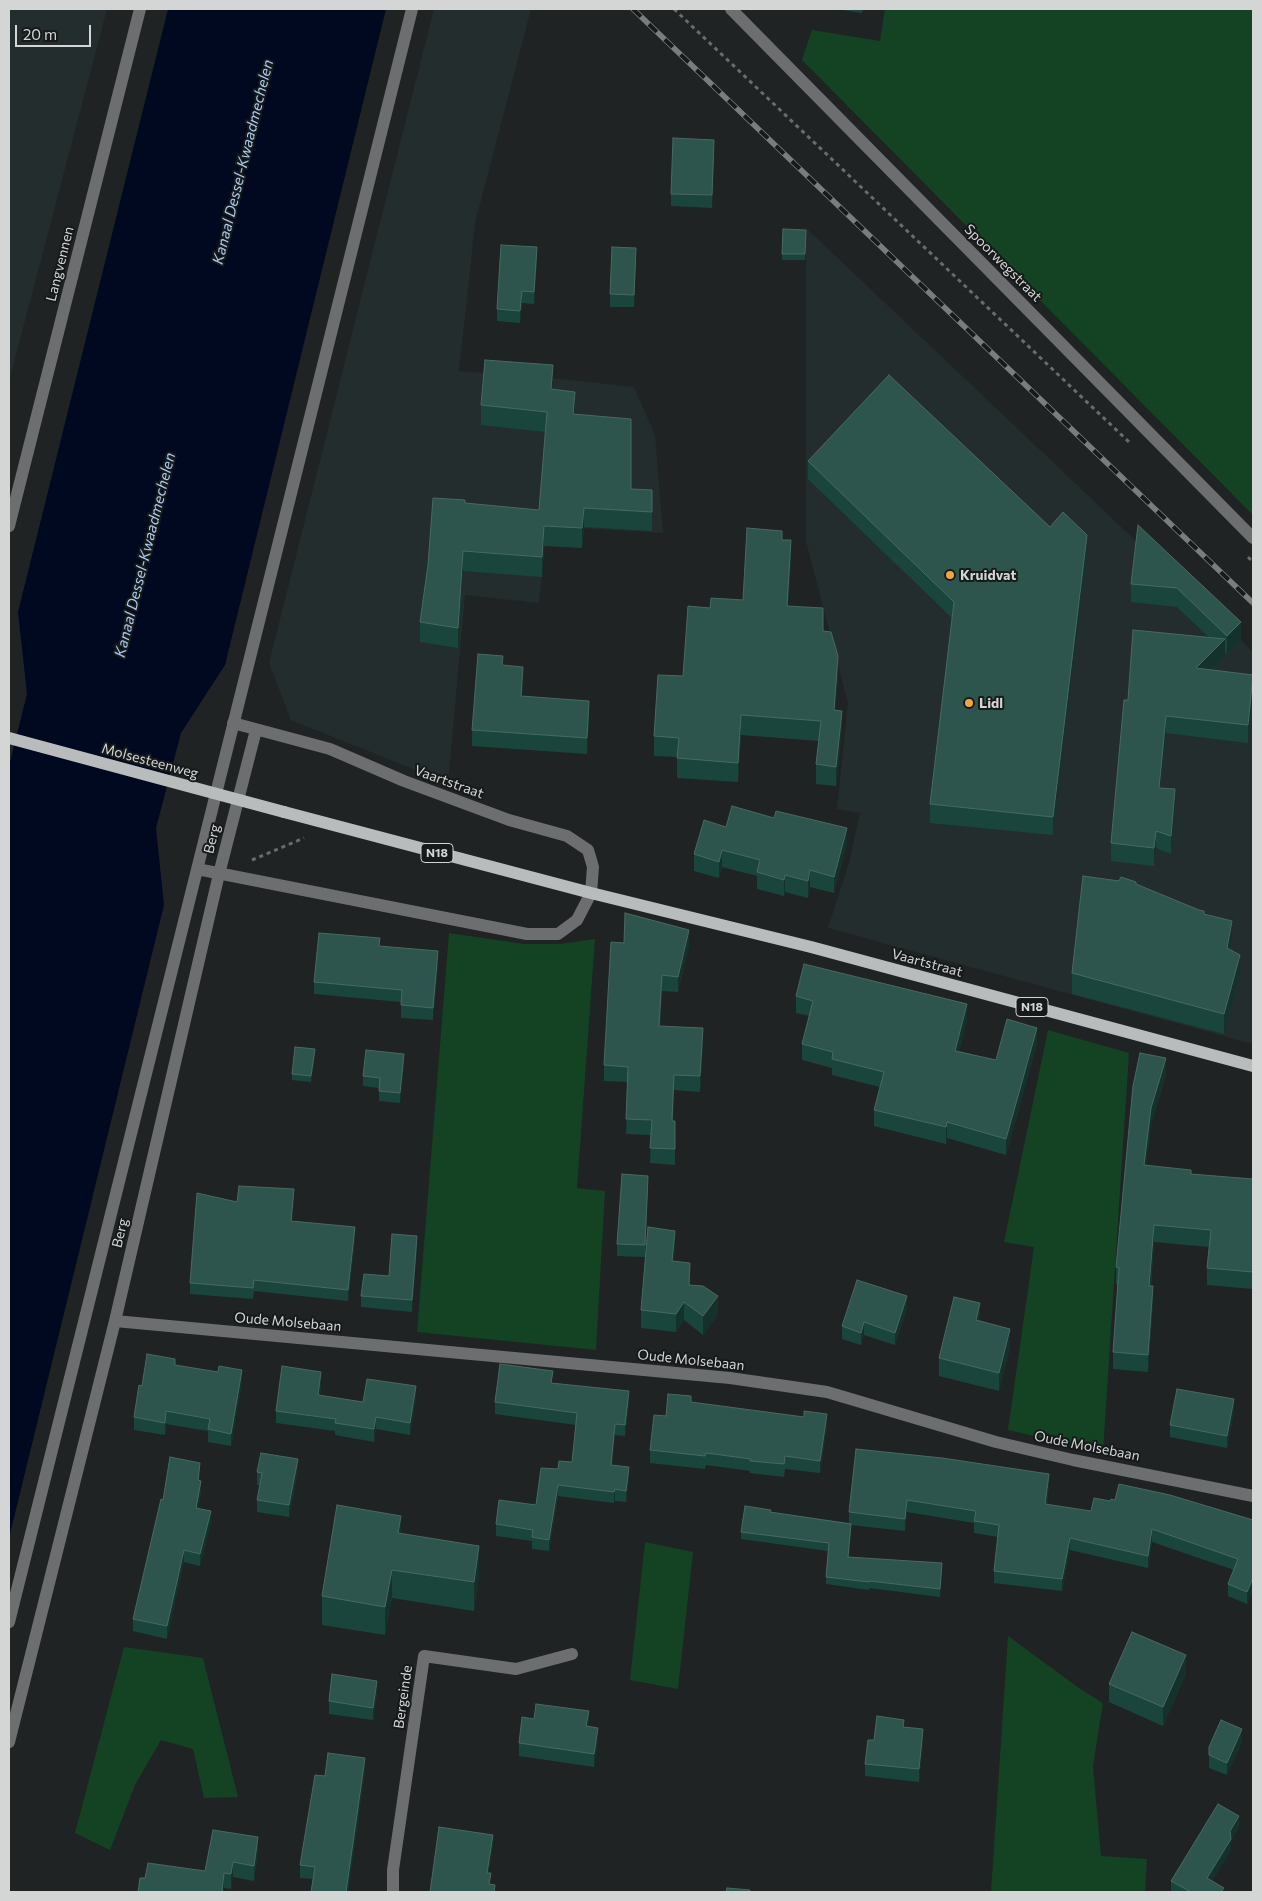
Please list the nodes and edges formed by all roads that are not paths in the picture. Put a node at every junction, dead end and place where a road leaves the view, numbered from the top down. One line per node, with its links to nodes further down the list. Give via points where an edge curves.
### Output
1 (140, 9): 4 (street, Langvennen)
2 (412, 9): 6 (street)
3 (731, 9): 5 (street, Spoorwegstraat)
4 (9, 526)
5 (1253, 538)
6 (233, 723): 7 (street, Vaartstraat); 10 (street)
7 (256, 730): 11 (street, Berg); 12 (street, Vaartstraat, via 330,749 509,820 568,836 588,850 593,867)
8 (9, 738): 9 (main road, Molsesteenweg / N18, bridge)
9 (284, 812): 12 (main road, Vaartstraat / N18)
10 (196, 869): 11 (street, Vaartstraat); 16 (street)
11 (219, 874): 12 (street, Vaartstraat, via 527,934 558,934 576,920); 14 (street, Berg)
12 (591, 893): 13 (main road, Vaartstraat / N18, via 811,947)
13 (1253, 1066)
14 (115, 1321): 15 (street, Oude Molsebaan, via 720,1377 818,1390 996,1442); 18 (street, Berg)
15 (1253, 1496)
16 (9, 1622)
17 (572, 1654): 19 (street, Bergeinde, via 516,1669 424,1656)
18 (9, 1742)
19 (393, 1892)

